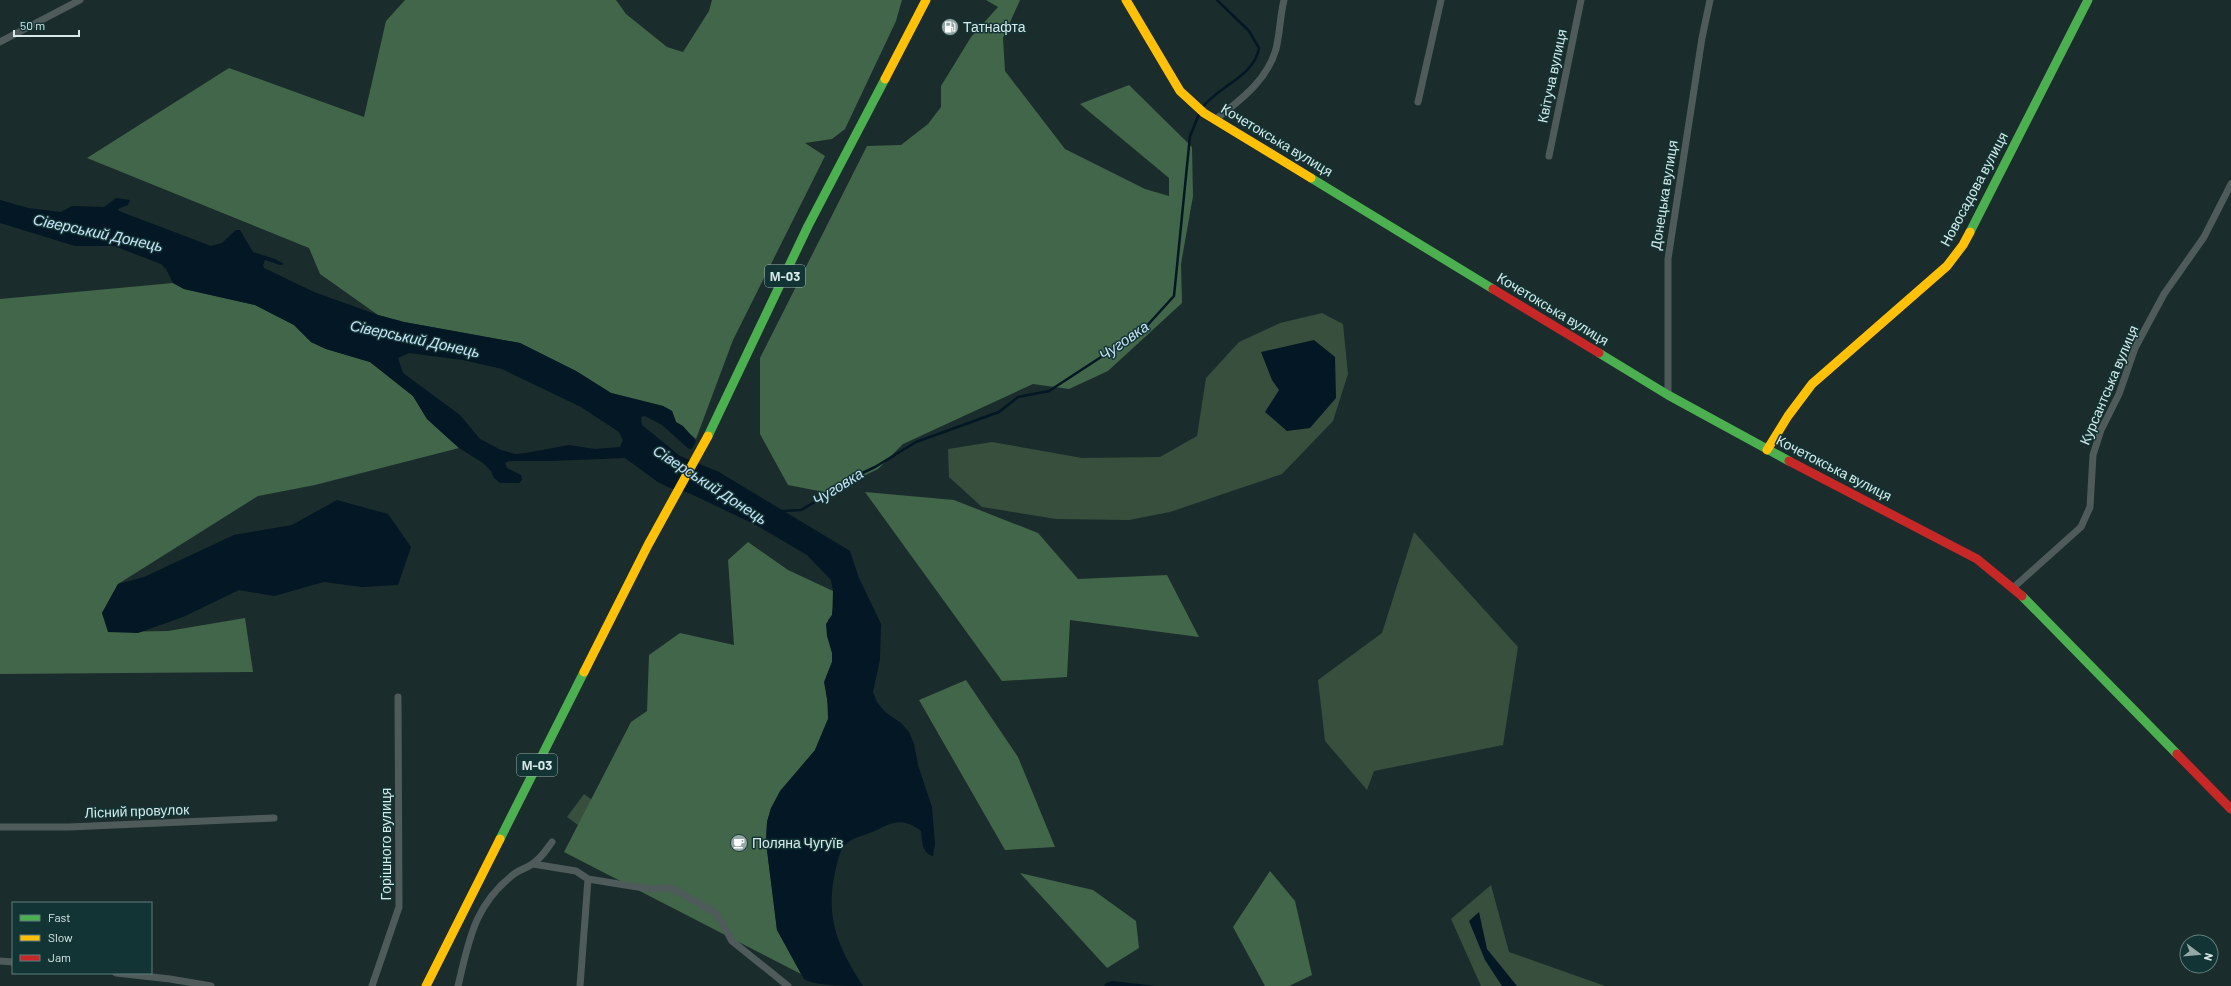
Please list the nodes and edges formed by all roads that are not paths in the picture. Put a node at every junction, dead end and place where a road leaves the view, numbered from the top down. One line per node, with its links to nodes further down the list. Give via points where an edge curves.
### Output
1 (80, 0): 9 (street)
2 (926, 0): 29 (main road, М-03, via 809,225 703,446 648,545)
3 (1126, 0): 11 (main road, Кочетокська вулиця, via 1180,91 1200,111)
4 (1284, 0): 11 (street, via 1270,67 1260,81)
5 (1441, 0): 10 (street)
6 (1581, 0): 12 (street, Квітуча вулиця)
7 (1710, 0): 14 (street, Донецька вулиця, via 1668,259)
8 (2088, 0): 15 (main road, Новосадова вулиця, via 1963,245 1947,266 1812,384 1788,416)
9 (1, 40)
10 (1418, 102)
11 (1215, 120): 14 (main road, Кочетокська вулиця)
12 (1549, 156)
13 (2231, 184): 16 (street, Курсантська вулиця, via 2204,237 2164,294 2135,348 2093,455 2090,507 2081,527)
14 (1668, 395): 15 (main road, Кочетокська вулиця)
15 (1768, 450): 16 (main road, Кочетокська вулиця, via 1954,546 1977,559)
16 (2014, 587): 18 (main road, Кочетокська вулиця)
17 (398, 697): 28 (street, Горішного вулиця, via 399,907)
18 (2231, 809)
19 (274, 818): 20 (street, Лісний провулок)
20 (0, 827)
21 (552, 842): 22 (street)
22 (533, 864): 23 (street, via 576,871); 30 (street, via 514,874 490,896 474,924)
23 (588, 879): 31 (street); 32 (street, via 650,889 672,888 717,914 732,941)
24 (0, 961): 25 (street)
25 (12, 962)
26 (125, 974): 27 (street)
27 (211, 986)
28 (372, 986)
29 (426, 986)
30 (458, 986)
31 (580, 986)
32 (788, 986)

